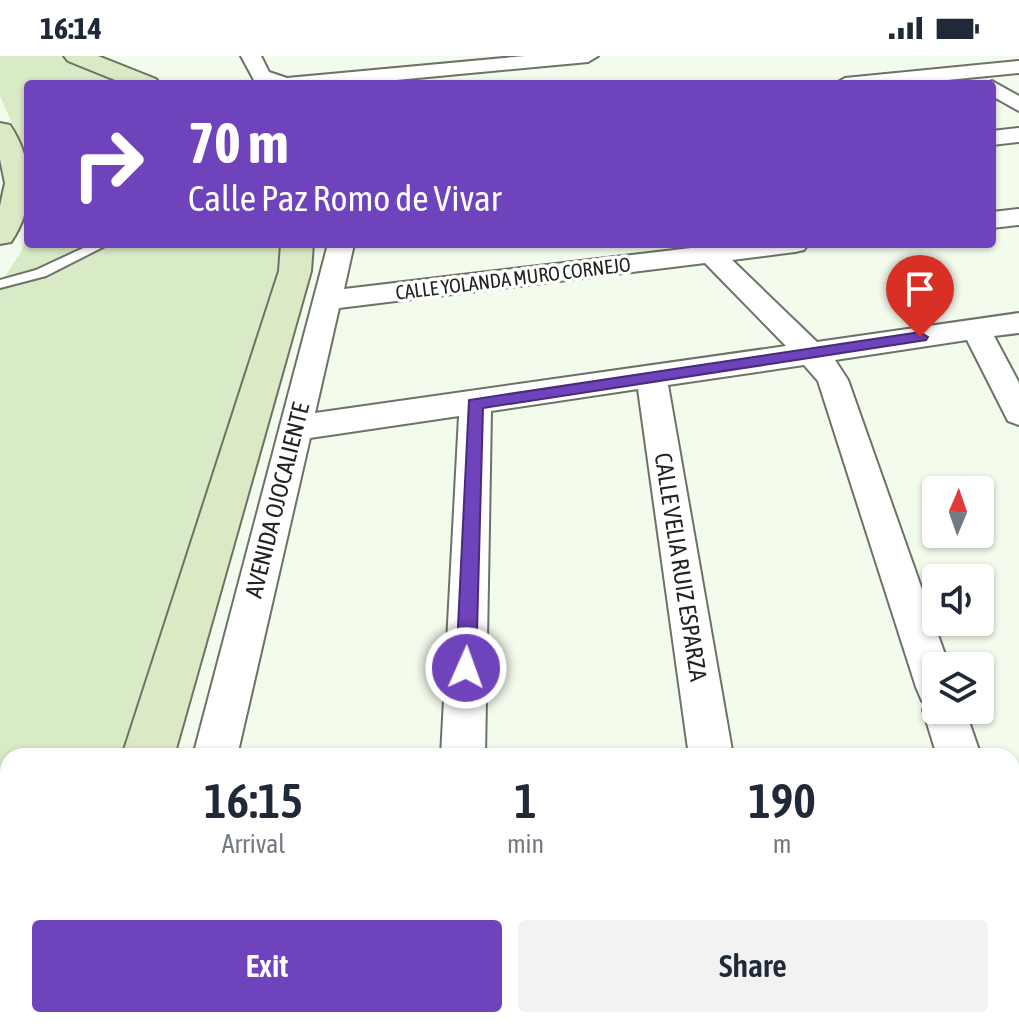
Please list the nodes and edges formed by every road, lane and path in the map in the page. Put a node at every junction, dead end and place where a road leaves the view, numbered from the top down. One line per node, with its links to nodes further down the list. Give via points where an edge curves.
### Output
1 (76, 56): 7 (main road)
2 (251, 56): 8 (street, via 261,76)
3 (588, 56): 5 (street)
4 (1019, 67): 6 (street)
5 (420, 70): 9 (street)
6 (968, 72): 10 (street); 11 (street)
7 (137, 80)
8 (274, 80)
9 (324, 80)
10 (886, 80)
11 (981, 80)
12 (996, 90): 13 (street)
13 (1019, 105)
14 (0, 131): 19 (main road, via 18,163 22,188)
15 (1019, 135): 16 (street)
16 (996, 138)
17 (1019, 217): 18 (street)
18 (996, 220)
19 (2, 228)
20 (94, 248): 24 (lane, via 41,273)
21 (340, 248): 25 (street, AVENIDA OJOCALIENTE)
22 (705, 249): 25 (street, CALLE YOLANDA MURO CORNEJO); 28 (street)
23 (296, 258): 35 (main road, AVENIDA OJOCALIENTE)
24 (0, 284)
25 (327, 300): 32 (street, AVENIDA OJOCALIENTE)
26 (1019, 323): 27 (street)
27 (976, 329): 28 (street); 31 (street)
28 (810, 352): 29 (street); 33 (street, via 833,380)
29 (652, 378): 30 (street); 38 (street, CALLE VELIA RUIZ ESPARZA)
30 (475, 404): 32 (street); 37 (street)
31 (1019, 413)
32 (295, 428): 36 (street, AVENIDA OJOCALIENTE)
33 (924, 652)
34 (949, 724): 39 (street)
35 (150, 748)
36 (217, 748)
37 (463, 748)
38 (710, 748)
39 (956, 748)

